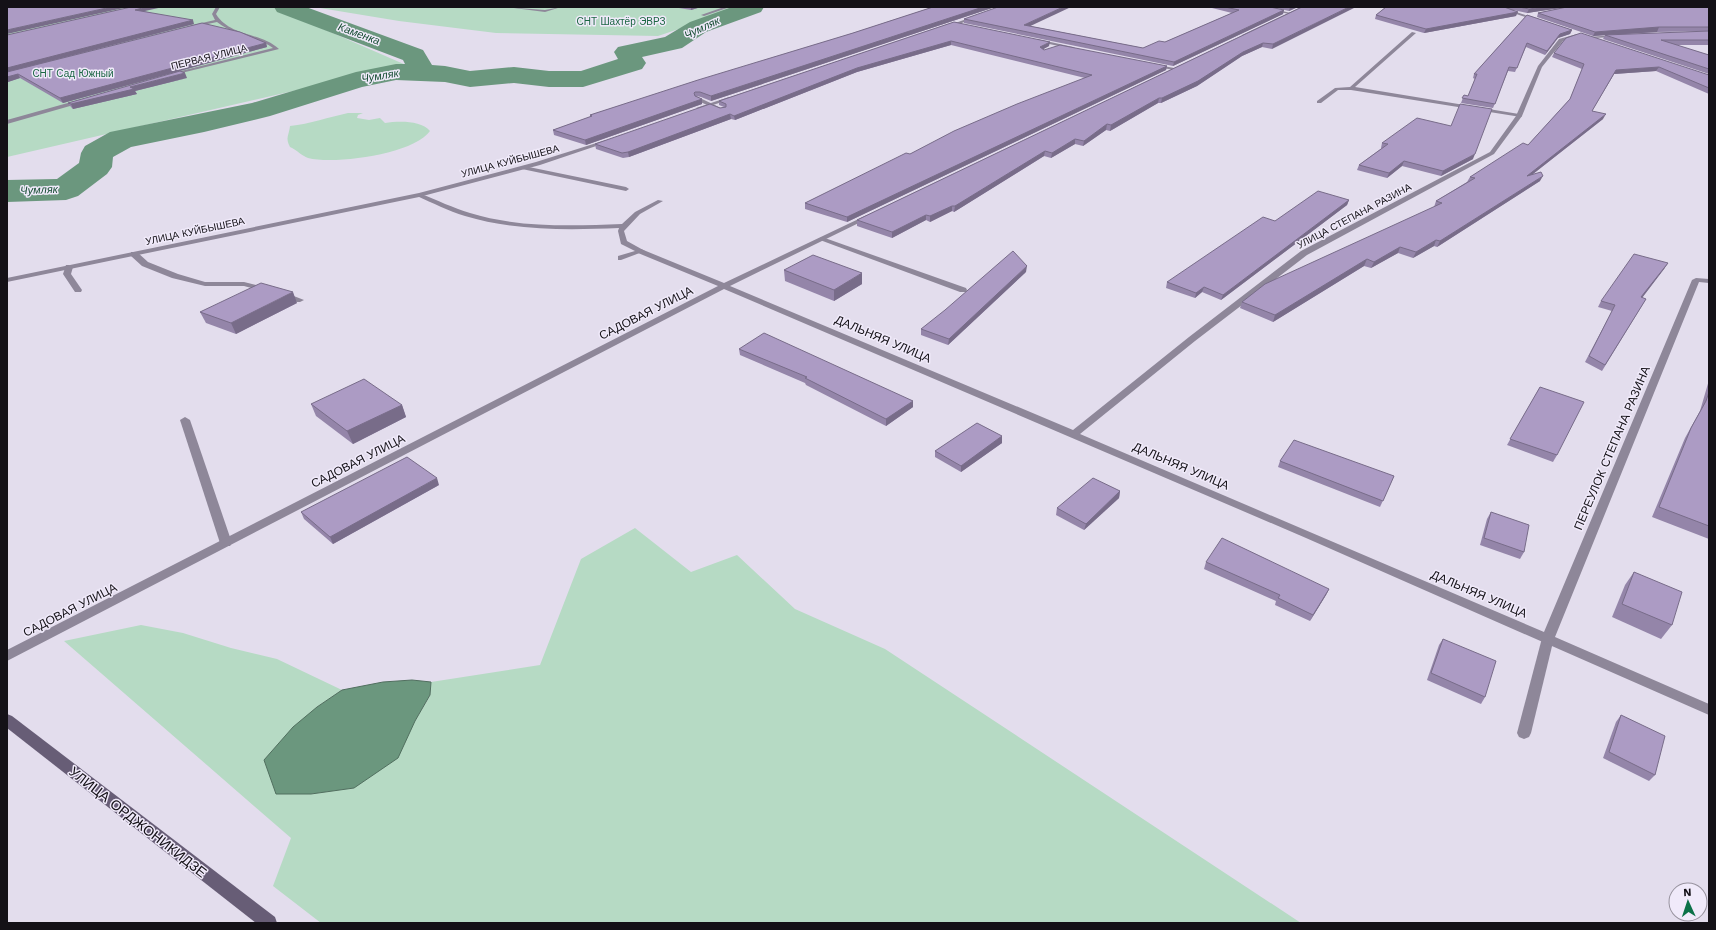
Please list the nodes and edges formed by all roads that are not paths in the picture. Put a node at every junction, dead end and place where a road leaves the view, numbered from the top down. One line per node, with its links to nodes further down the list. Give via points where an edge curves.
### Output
1 (218, 7): 13 (street, via 214,14)
2 (508, 7): 3 (street, via 545,11)
3 (559, 7)
4 (728, 7): 11 (street)
5 (1259, 7): 8 (street)
6 (1304, 7): 8 (street)
7 (1497, 7): 12 (street)
8 (1289, 13): 23 (street)
9 (984, 14): 15 (street)
10 (1541, 14): 12 (street)
11 (703, 15)
12 (1528, 17): 14 (street)
13 (216, 20): 17 (street); 30 (street, ПЕРВАЯ УЛИЦА, via 232,30 271,44 276,49)
14 (1541, 21)
15 (957, 24): 16 (street); 18 (street)
16 (971, 27)
17 (187, 28)
18 (942, 28)
19 (1568, 30): 21 (street)
20 (1414, 33): 32 (street)
21 (1586, 36): 22 (street); 25 (street); 40 (street, УЛИЦА СТЕПАНА РАЗИНА, via 1561,40 1540,67)
22 (1620, 36)
23 (1239, 38)
24 (1030, 39): 26 (street)
25 (1605, 42)
26 (1059, 45): 27 (street); 28 (street)
27 (1049, 50)
28 (1082, 50)
29 (1144, 63): 31 (street, via 1178,67)
30 (169, 76)
31 (1160, 76)
32 (1351, 88): 36 (street, via 1337,90); 40 (street)
33 (740, 95): 37 (street)
34 (92, 98): 41 (street)
35 (698, 99): 37 (street)
36 (1319, 102)
37 (710, 105): 38 (street); 39 (street)
38 (695, 110)
39 (723, 110)
40 (1519, 116): 61 (street, УЛИЦА СТЕПАНА РАЗИНА, via 1492,154 1304,253)
41 (7, 122)
42 (616, 138): 43 (street, УЛИЦА КУЙБЫШЕВА)
43 (524, 168): 44 (street); 45 (street, УЛИЦА КУЙБЫШЕВА)
44 (626, 189)
45 (419, 195): 48 (street, via 467,215 511,224 573,228); 51 (street, УЛИЦА КУЙБЫШЕВА)
46 (660, 201): 48 (street, via 642,210)
47 (880, 211): 49 (street, САДОВАЯ УЛИЦА)
48 (624, 226): 50 (street, ДАЛЬНЯЯ УЛИЦА, via 621,231 624,242)
49 (822, 239): 56 (street, САДОВАЯ УЛИЦА); 58 (street)
50 (641, 251): 52 (street); 56 (street, ДАЛЬНЯЯ УЛИЦА)
51 (134, 254): 53 (street, УЛИЦА КУЙБЫШЕВА); 59 (street, via 145,264 183,278 206,284 244,284)
52 (621, 258)
53 (69, 268): 54 (street, УЛИЦА КУЙБЫШЕВА); 57 (street, via 67,274)
54 (7, 280)
55 (1709, 281): 63 (street, ПЕРЕУЛОК СТЕПАНА РАЗИНА, via 1696,280)
56 (724, 286): 61 (street, ДАЛЬНЯЯ УЛИЦА); 62 (street, САДОВАЯ УЛИЦА)
57 (78, 290)
58 (964, 290)
59 (300, 300)
60 (185, 420): 62 (street)
61 (1074, 434): 63 (street, ДАЛЬНЯЯ УЛИЦА)
62 (226, 542): 64 (street, САДОВАЯ УЛИЦА)
63 (1548, 638): 65 (street, ДАЛЬНЯЯ УЛИЦА); 67 (street)
64 (7, 656)
65 (1709, 710)
66 (7, 720): 68 (main road, УЛИЦА ОРДЖОНИКИДЗЕ)
67 (1524, 733)
68 (270, 923)

